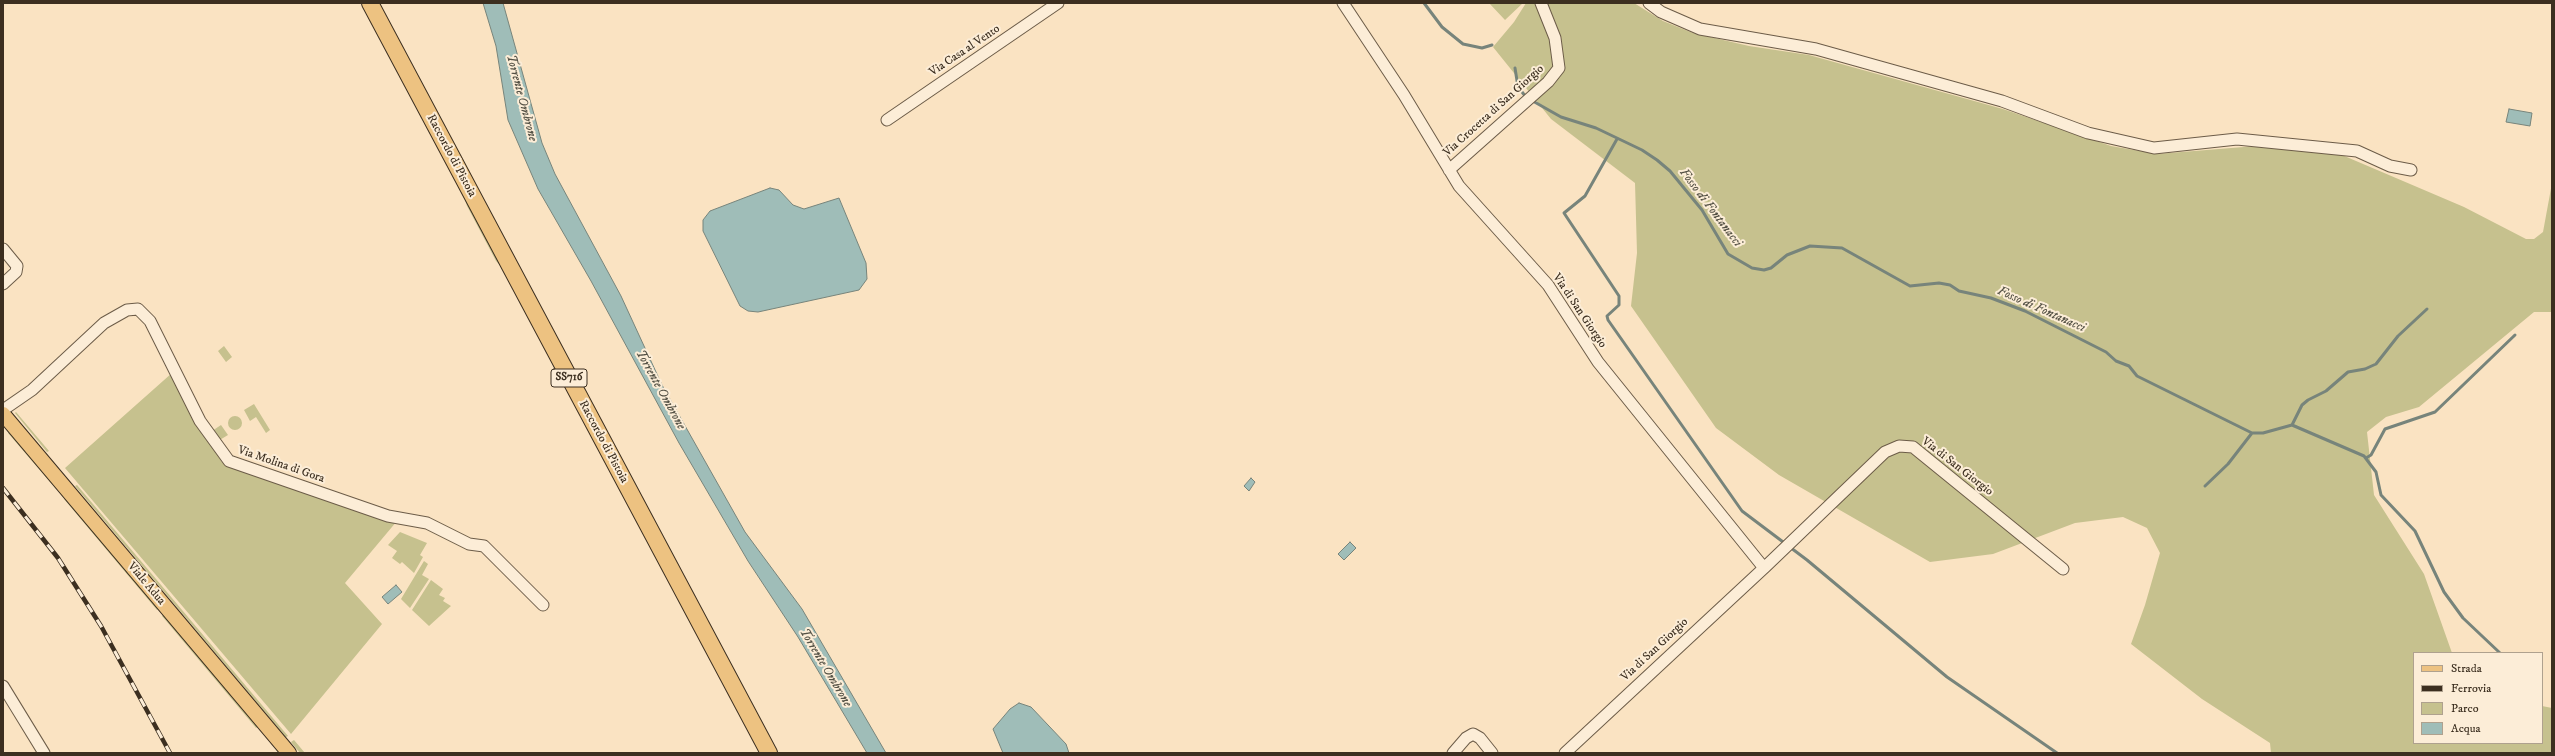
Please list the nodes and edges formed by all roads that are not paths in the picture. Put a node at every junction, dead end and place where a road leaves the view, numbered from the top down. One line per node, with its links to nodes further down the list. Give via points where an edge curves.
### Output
1 (370, 3): 20 (highway, Raccordo di Pistoia / SS716)
2 (382, 3): 21 (highway, Raccordo di Pistoia / SS716)
3 (1058, 3): 7 (street, Via Casa al Vento)
4 (1342, 3): 8 (street, Via di San Giorgio, via 1404,95)
5 (1541, 3): 8 (street, Via Crocetta di San Giorgio, via 1555,38 1559,68 1548,82)
6 (1649, 3): 9 (street, via 1661,12 1700,29 1816,49 2002,101 2088,133 2146,147 2237,139 2357,151 2390,166)
7 (887, 120)
8 (1449, 170): 14 (street, Via di San Giorgio, via 1465,194 1548,285 1598,362)
9 (2411, 170)
10 (3, 249): 11 (street, via 17,266 16,272)
11 (3, 284)
12 (3, 410): 16 (street, Via Molina di Gora, via 32,390 104,323 127,310 138,309 150,321 200,421 229,461 388,516 427,523 469,544 484,546)
13 (3, 414): 19 (main road, Viale Adua)
14 (1764, 568): 15 (street, Via di San Giorgio, via 1885,452 1899,446 1913,447); 24 (street, Via di San Giorgio)
15 (2063, 569)
16 (543, 604)
17 (3, 686): 18 (street)
18 (44, 753)
19 (289, 753)
20 (769, 753)
21 (781, 753)
22 (1453, 753): 23 (street, via 1473,734 1480,738)
23 (1492, 753)
24 (1565, 753)

